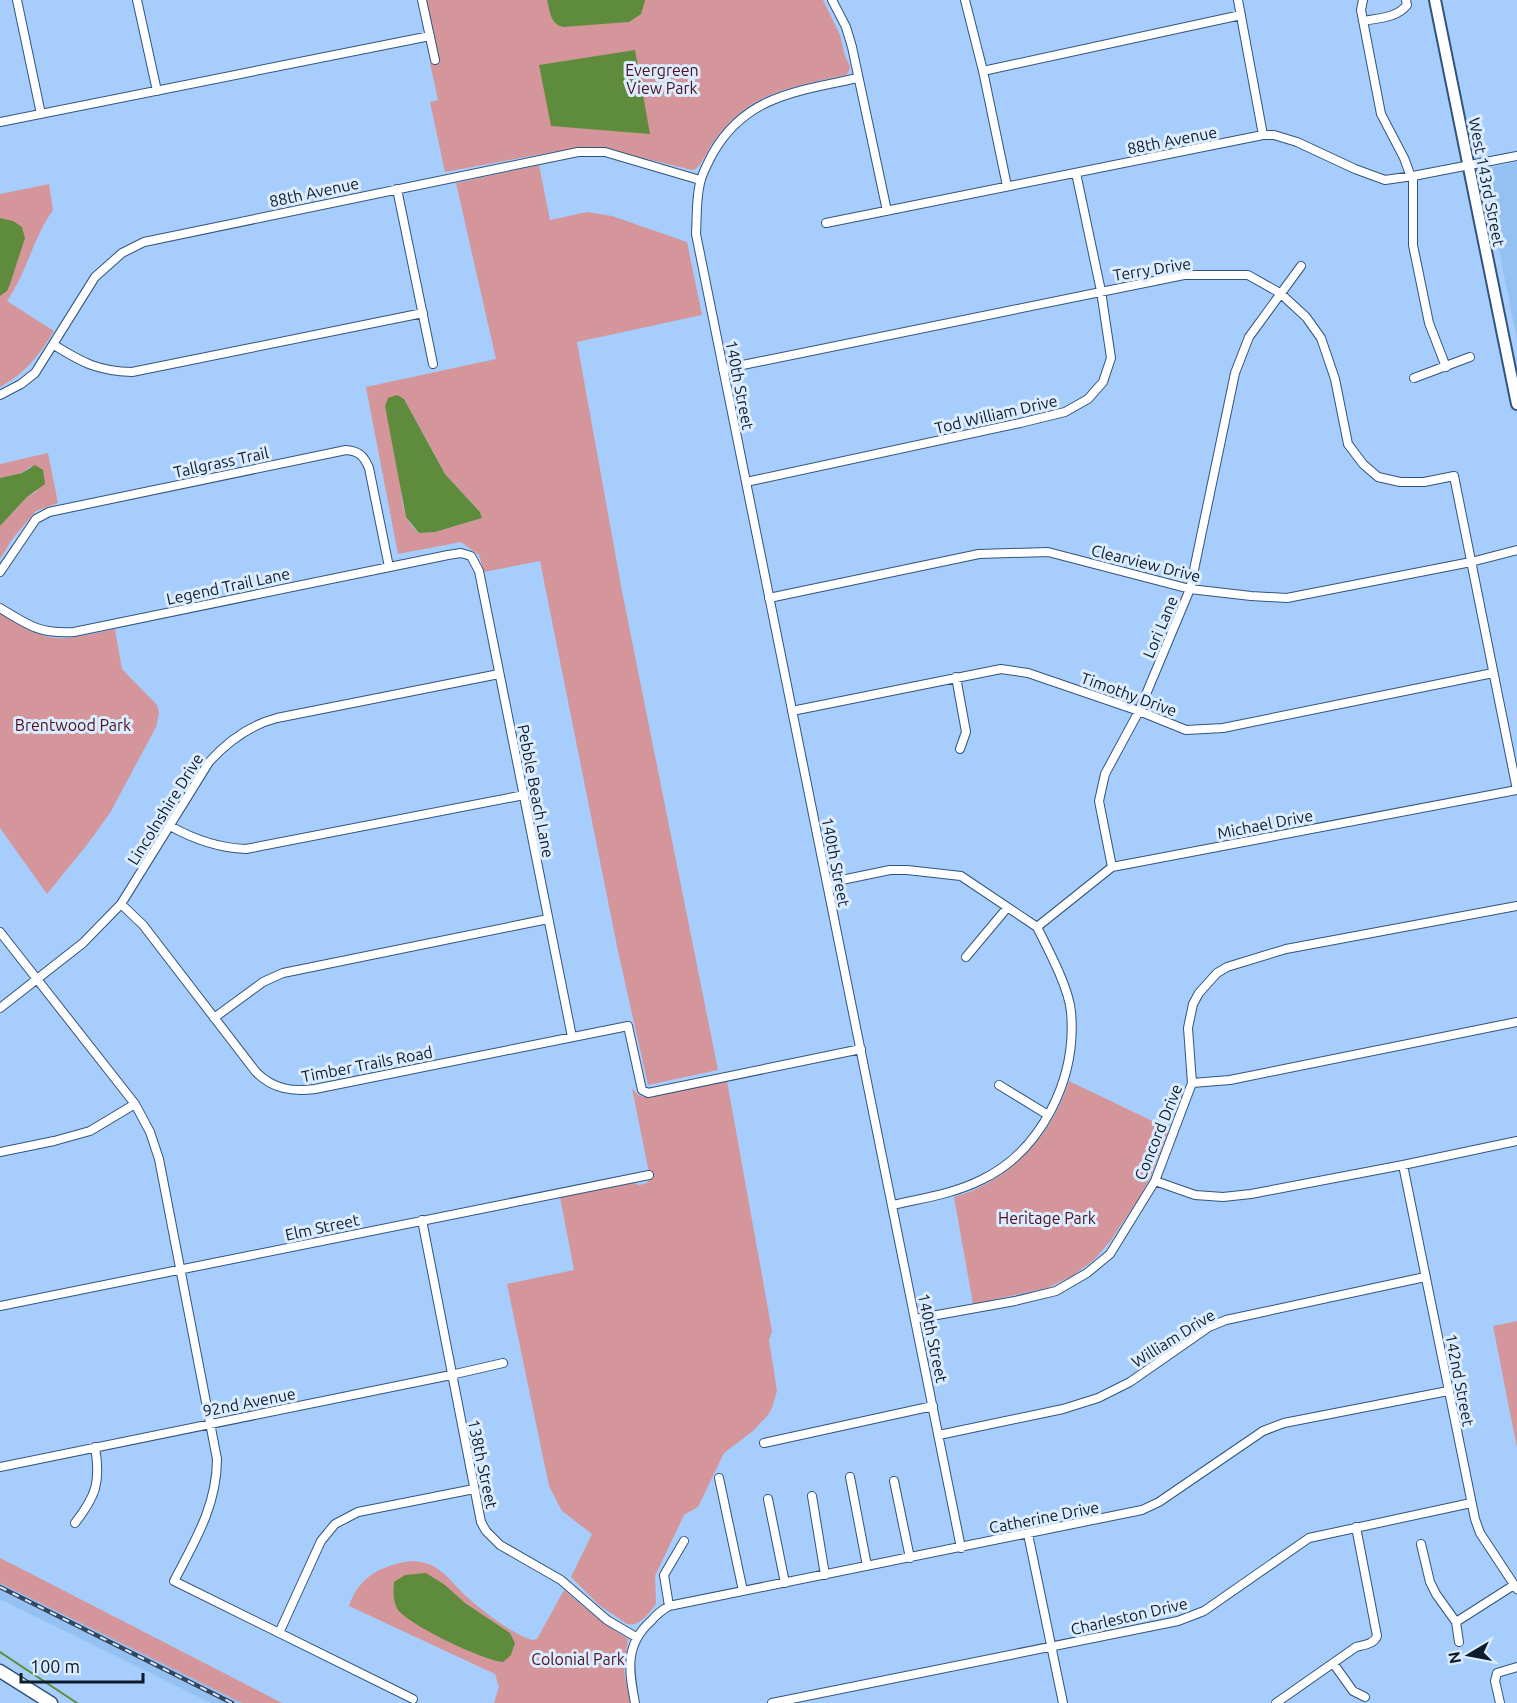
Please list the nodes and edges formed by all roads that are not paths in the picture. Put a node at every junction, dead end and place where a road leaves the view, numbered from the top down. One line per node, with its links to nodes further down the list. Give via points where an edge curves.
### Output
1 (17, 0): 18 (street)
2 (137, 0): 17 (street)
3 (422, 0): 13 (street)
4 (843, 0): 10 (street)
5 (965, 0): 15 (street)
6 (1238, 0): 11 (street)
7 (1363, 0): 12 (street)
8 (1406, 0): 12 (street, via 1407,5 1396,15)
9 (1435, 0): 22 (main road, West 143rd Street)
10 (833, 2): 16 (street, via 849,37)
11 (1241, 15): 15 (street); 20 (street)
12 (1363, 21): 24 (street, via 1381,114)
13 (430, 36): 14 (street); 17 (street)
14 (435, 60)
15 (983, 70): 26 (street)
16 (858, 78): 25 (street, via 783,94 752,110 719,143); 28 (street)
17 (156, 91): 18 (street)
18 (41, 114): 19 (street)
19 (0, 122)
20 (1263, 135): 23 (street, 88th Avenue); 24 (street, 88th Avenue, via 1297,142 1385,180)
21 (1517, 156): 22 (street, 88th Avenue)
22 (1469, 165): 24 (street, 88th Avenue); 41 (main road, West 143rd Street)
23 (1076, 173): 26 (street, 88th Avenue); 31 (street, Tod William Drive)
24 (1412, 177): 37 (street, via 1413,245 1430,323)
25 (700, 180): 27 (street, 88th Avenue, via 605,152 578,152); 38 (street, 140th Street, via 696,234)
26 (1007, 186): 28 (street, 88th Avenue)
27 (397, 189): 33 (street); 34 (street, 88th Avenue, via 155,238 134,246 95,277)
28 (887, 211): 29 (street, 88th Avenue)
29 (826, 223)
30 (1300, 266): 32 (street, Lori Lane)
31 (1101, 291): 32 (street, Terry Drive, via 1184,275 1248,275); 38 (street, Terry Drive); 42 (street, Tod William Drive, via 1111,358 1103,382 1088,399 1065,412)
32 (1280, 293): 45 (street, Terry Drive, via 1306,317 1321,338 1335,379 1348,444 1363,464 1378,477 1400,482 1454,476); 48 (street, Lori Lane, via 1249,337 1235,373)
33 (423, 313): 34 (street, via 132,372 83,363); 36 (street)
34 (54, 345): 40 (street, 88th Avenue, via 35,373)
35 (1470, 357): 37 (street)
36 (434, 364)
37 (1446, 367): 39 (street)
38 (723, 369): 42 (street, 140th Street)
39 (1414, 378)
40 (0, 394)
41 (1517, 404)
42 (746, 482): 49 (street, 140th Street)
43 (1517, 550): 45 (street, Clearview Drive)
44 (466, 554): 46 (street, Legend Trail Lane); 52 (street, Pebble Beach Lane, via 478,571)
45 (1471, 562): 48 (street, Clearview Drive, via 1287,598); 51 (street)
46 (389, 567): 47 (street, Tallgrass Trail, via 369,468 359,453 346,450 49,512 36,519); 50 (street, Legend Trail Lane, via 74,632 52,633 32,628)
47 (0, 572)
48 (1191, 589): 49 (street, Clearview Drive, via 1048,552 1011,552 979,554); 55 (street, Lori Lane)
49 (770, 598): 54 (street, 140th Street)
50 (0, 608)
51 (1493, 673): 55 (street, Timothy Drive, via 1223,729 1186,730); 57 (street)
52 (499, 674): 58 (street, Pebble Beach Lane); 59 (street, Lincolnshire Drive, via 256,725 223,747 209,762)
53 (956, 677): 54 (street, Timothy Drive); 55 (street, Timothy Drive, via 1001,669 1028,673); 56 (street, via 966,732)
54 (792, 711): 61 (street, 140th Street)
55 (1139, 711): 60 (street, Lori Lane, via 1105,774 1099,801)
56 (960, 749)
57 (1517, 790): 60 (street, Michael Drive)
58 (524, 795): 59 (street, via 246,849 200,841); 65 (street, Pebble Beach Lane)
59 (170, 826): 62 (street, Lincolnshire Drive)
60 (1112, 867): 66 (street, Michael Drive)
61 (827, 883): 64 (street, via 890,870 961,876); 74 (street, 140th Street)
62 (121, 904): 69 (street, Lincolnshire Drive, via 83,943); 71 (street, Timber Trails Road, via 143,925)
63 (1517, 906): 75 (street, Concord Drive, via 1286,949 1227,967 1206,983 1193,1004 1188,1028)
64 (1007, 908): 66 (street); 68 (street)
65 (548, 919): 71 (street, via 283,973 263,982); 73 (street, Pebble Beach Lane)
66 (1037, 927): 78 (street, via 1071,1010 1071,1045 1063,1084)
67 (0, 932): 69 (street)
68 (966, 957)
69 (37, 979): 70 (street, Lincolnshire Drive); 77 (street)
70 (0, 1008)
71 (214, 1018): 73 (street, Timber Trails Road, via 261,1077 276,1086 300,1091)
72 (1517, 1022): 75 (street, via 1230,1080)
73 (572, 1037): 74 (street, Timber Trails Road, via 628,1026 642,1090 648,1093)
74 (861, 1049): 84 (street, 140th Street)
75 (1192, 1083): 83 (street, Concord Drive)
76 (999, 1085): 78 (street)
77 (135, 1104): 80 (street, via 90,1131); 86 (street, via 157,1150)
78 (1048, 1115): 84 (street, via 1017,1154 983,1179 948,1194)
79 (1517, 1141): 81 (street)
80 (0, 1152)
81 (1403, 1165): 83 (street, via 1223,1197 1195,1195); 87 (street, 142nd Street)
82 (649, 1175): 85 (street, Elm Street)
83 (1155, 1181): 89 (street, Concord Drive, via 1110,1254 1056,1292)
84 (893, 1205): 89 (street, 140th Street)
85 (422, 1220): 86 (street, Elm Street); 91 (street, 138th Street)
86 (181, 1270): 88 (street, Elm Street); 94 (street)
87 (1425, 1277): 92 (street, 142nd Street); 95 (street, William Drive, via 1239,1316 1209,1327 1130,1382 1098,1398)
88 (0, 1306)
89 (915, 1319): 93 (street, 140th Street)
90 (503, 1363): 91 (street, 92nd Avenue)
91 (451, 1375): 94 (street, 92nd Avenue); 102 (street, 138th Street)
92 (1448, 1391): 105 (street, 142nd Street); 108 (street, Catherine Drive, via 1284,1423 1263,1431 1151,1506)
93 (933, 1406): 95 (street, 140th Street); 96 (street)
94 (212, 1424): 97 (street, 92nd Avenue); 120 (street, via 217,1459 214,1493 205,1521 174,1581)
95 (939, 1434): 111 (street, 140th Street)
96 (764, 1443)
97 (95, 1447): 98 (street, 92nd Avenue); 106 (street, via 96,1487)
98 (0, 1467)
99 (850, 1477): 113 (street)
100 (719, 1478): 117 (street)
101 (894, 1481): 112 (street)
102 (474, 1489): 120 (street, via 358,1512 335,1524 321,1541); 121 (street, 138th Street, via 481,1522 493,1538 572,1588 607,1620)
103 (812, 1496): 114 (street)
104 (768, 1499): 115 (street)
105 (1471, 1503): 107 (street, Charleston Drive); 116 (street, 142nd Street, via 1480,1533)
106 (75, 1523)
107 (1356, 1527): 123 (street, Charleston Drive, via 1309,1539 1204,1611 1178,1621); 124 (street, via 1377,1636)
108 (1028, 1534): 111 (street, Catherine Drive); 123 (street)
109 (684, 1541): 118 (street, via 664,1575)
110 (1421, 1544): 119 (street, via 1430,1582)
111 (961, 1548): 112 (street, Catherine Drive)
112 (910, 1558): 113 (street, Catherine Drive)
113 (867, 1566): 114 (street, Catherine Drive)
114 (825, 1575): 115 (street, Catherine Drive)
115 (785, 1583): 117 (street, Catherine Drive)
116 (1516, 1587): 119 (street)
117 (743, 1591): 118 (street, Catherine Drive)
118 (669, 1606): 121 (street, Catherine Drive)
119 (1456, 1622): 122 (street)
120 (279, 1633): 128 (street)
121 (636, 1637): 130 (street, via 629,1665)
122 (1459, 1642)
123 (1051, 1647): 131 (street, Charleston Drive); 132 (street)
124 (1333, 1663): 127 (street, via 1353,1691); 133 (street)
125 (1517, 1667): 134 (street, via 1497,1673)
126 (0, 1671): 129 (main road)
127 (1365, 1697)
128 (412, 1699)
129 (51, 1703)
130 (635, 1703)
131 (772, 1703)
132 (1063, 1703)
133 (1276, 1703)
134 (1500, 1703)

